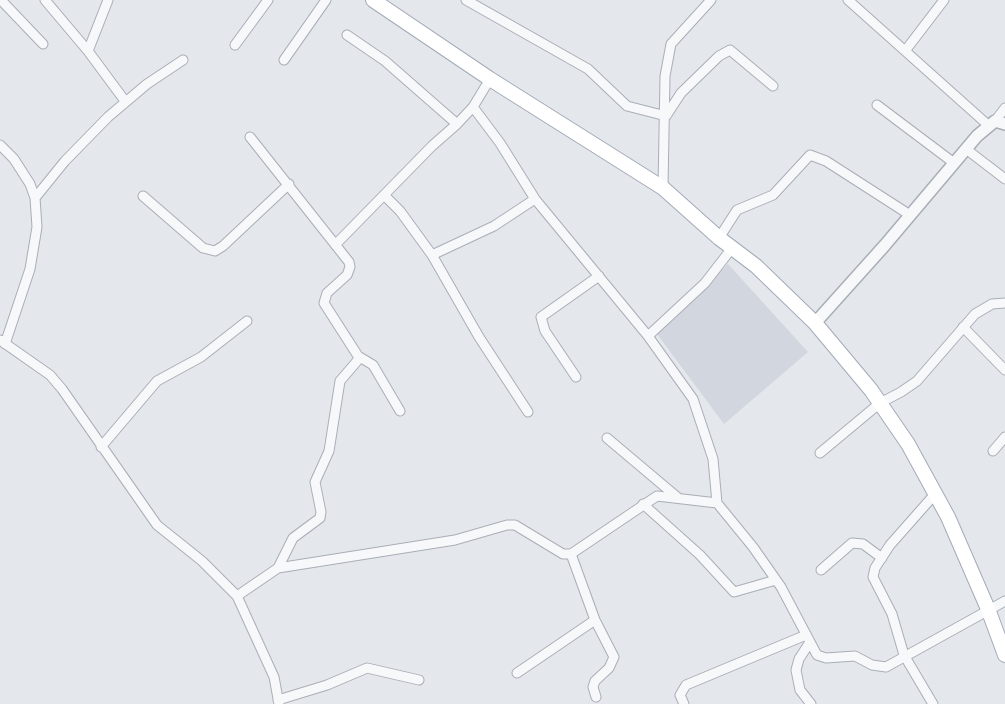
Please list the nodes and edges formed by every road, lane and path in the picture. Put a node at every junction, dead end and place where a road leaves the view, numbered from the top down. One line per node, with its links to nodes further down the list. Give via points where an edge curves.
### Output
1 (1, 0): 12 (street)
2 (45, 0): 14 (street)
3 (108, 0): 14 (street)
4 (268, 0): 13 (street)
5 (326, 0): 17 (street)
6 (373, 0): 18 (main road)
7 (466, 0): 24 (street, via 588,69 627,106)
8 (711, 0): 24 (street, via 672,44 666,76)
9 (848, 0): 15 (street)
10 (944, 0): 15 (street)
11 (347, 35): 25 (street, via 385,62)
12 (44, 44)
13 (235, 45)
14 (88, 51): 20 (street)
15 (905, 51): 26 (street)
16 (183, 60): 20 (street)
17 (284, 60)
18 (490, 79): 22 (street); 33 (main road)
19 (773, 86): 24 (street, via 730,50 719,56 681,92)
20 (125, 101): 36 (street, via 65,161)
21 (877, 105): 30 (street)
22 (473, 107): 25 (street); 37 (street)
23 (1005, 108): 26 (street)
24 (666, 116): 33 (street)
25 (458, 124): 34 (street)
26 (996, 124): 29 (street)
27 (250, 137): 32 (street)
28 (0, 145): 36 (street, via 22,170)
29 (966, 149): 30 (street); 31 (street)
30 (954, 163): 38 (street)
31 (1005, 179)
32 (289, 184): 35 (street, via 214,252 203,248); 40 (street)
33 (662, 188): 39 (main road)
34 (384, 195): 40 (street); 42 (street)
35 (143, 196)
36 (35, 198): 49 (street, via 35,249 25,287)
37 (536, 199): 42 (street, via 494,226); 43 (street)
38 (910, 216): 39 (street, via 826,160 810,155 773,195 737,210); 46 (street)
39 (719, 238): 41 (main road)
40 (336, 244): 50 (street, via 350,267 347,275 327,293 324,303)
41 (732, 248): 46 (main road, via 756,266); 48 (street, via 705,283)
42 (432, 255): 55 (street, via 479,337)
43 (599, 276): 48 (street); 52 (street, via 541,317 545,331)
44 (1005, 303): 47 (street, via 985,306)
45 (247, 321): 58 (street, via 201,357 157,381)
46 (815, 323): 53 (main road)
47 (963, 327): 51 (street); 53 (street, via 917,381)
48 (648, 336): 63 (street, via 693,400 713,459)
49 (3, 342): 58 (street, via 50,375)
50 (358, 356): 54 (street, via 373,365); 67 (street, via 340,381 329,451 315,482 320,518 293,538)
51 (1005, 370)
52 (576, 377)
53 (880, 403): 60 (street); 61 (main road, via 908,444)
54 (400, 411)
55 (528, 412)
56 (607, 438): 62 (street)
57 (1005, 438): 59 (street)
58 (101, 447): 70 (street, via 157,525 202,561)
59 (993, 451)
60 (820, 453)
61 (935, 494): 66 (street, via 916,513); 72 (main road)
62 (677, 498): 63 (street); 64 (street, via 657,496)
63 (717, 503): 69 (street)
64 (643, 504): 65 (street); 69 (street, via 700,555 734,592)
65 (571, 554): 67 (street, via 562,554 515,525 507,525 455,540); 73 (street)
66 (882, 558): 68 (street, via 863,544 852,542); 75 (street, via 874,581 892,614)
67 (278, 568): 70 (street)
68 (821, 570)
69 (776, 580): 74 (street)
70 (236, 596): 80 (street, via 274,677)
71 (1005, 601): 72 (street)
72 (988, 609): 75 (street); 76 (main road)
73 (595, 620): 77 (street); 79 (street, via 614,657 609,668 594,684)
74 (808, 639): 75 (street, via 821,657 855,656 879,667 886,667); 81 (street, via 686,685 680,695); 82 (street, via 796,670 800,690)
75 (904, 655): 83 (street)
76 (1005, 655)
77 (517, 673)
78 (419, 680): 80 (street, via 367,668)
79 (596, 697)
80 (278, 702)
81 (684, 704)
82 (811, 704)
83 (932, 704)

